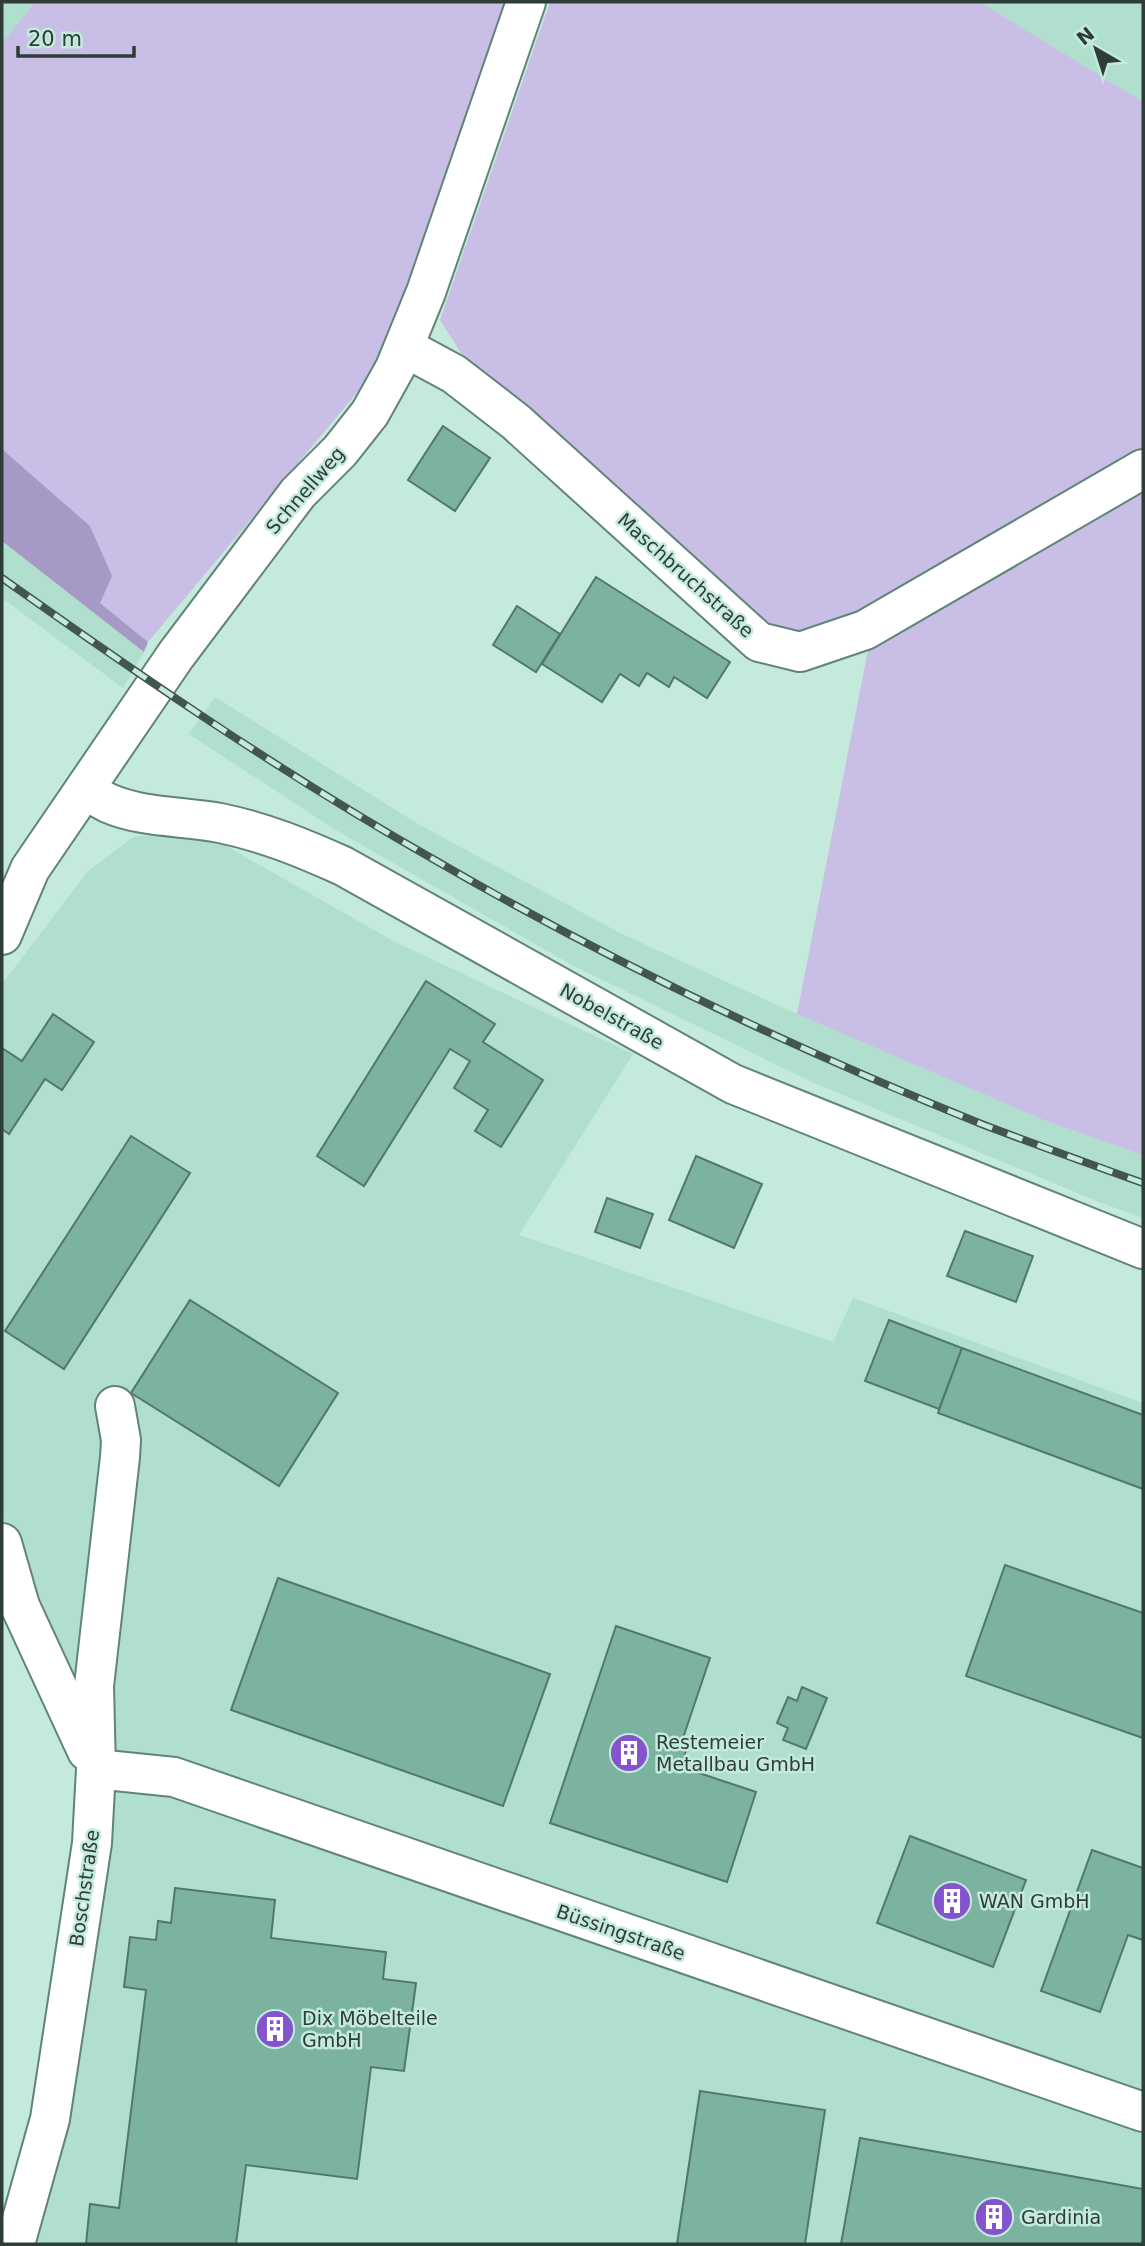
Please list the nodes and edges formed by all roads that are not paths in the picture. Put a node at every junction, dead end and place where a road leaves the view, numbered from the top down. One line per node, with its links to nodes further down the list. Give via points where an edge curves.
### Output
1 (526, 2): 2 (street, Schnellweg)
2 (404, 346): 3 (street, Maschbruchstraße, via 454,373 516,422 759,642 800,652 865,630); 4 (street, Schnellweg, via 370,413 251,552)
3 (1143, 469)
4 (85, 790): 5 (street, Schnellweg, via 30,869); 6 (street, Nobelstraße, via 109,804 135,811 258,831 297,845 343,866 733,1084)
5 (2, 935)
6 (1143, 1249)
7 (115, 1406): 9 (street, via 121,1448 94,1686)
8 (2, 1543): 9 (street, Boschstraße, via 20,1606)
9 (96, 1769): 10 (street, Büssingstraße, via 174,1777); 11 (street, Boschstraße, via 92,1843 50,2119)
10 (1143, 2112)
11 (15, 2244)

